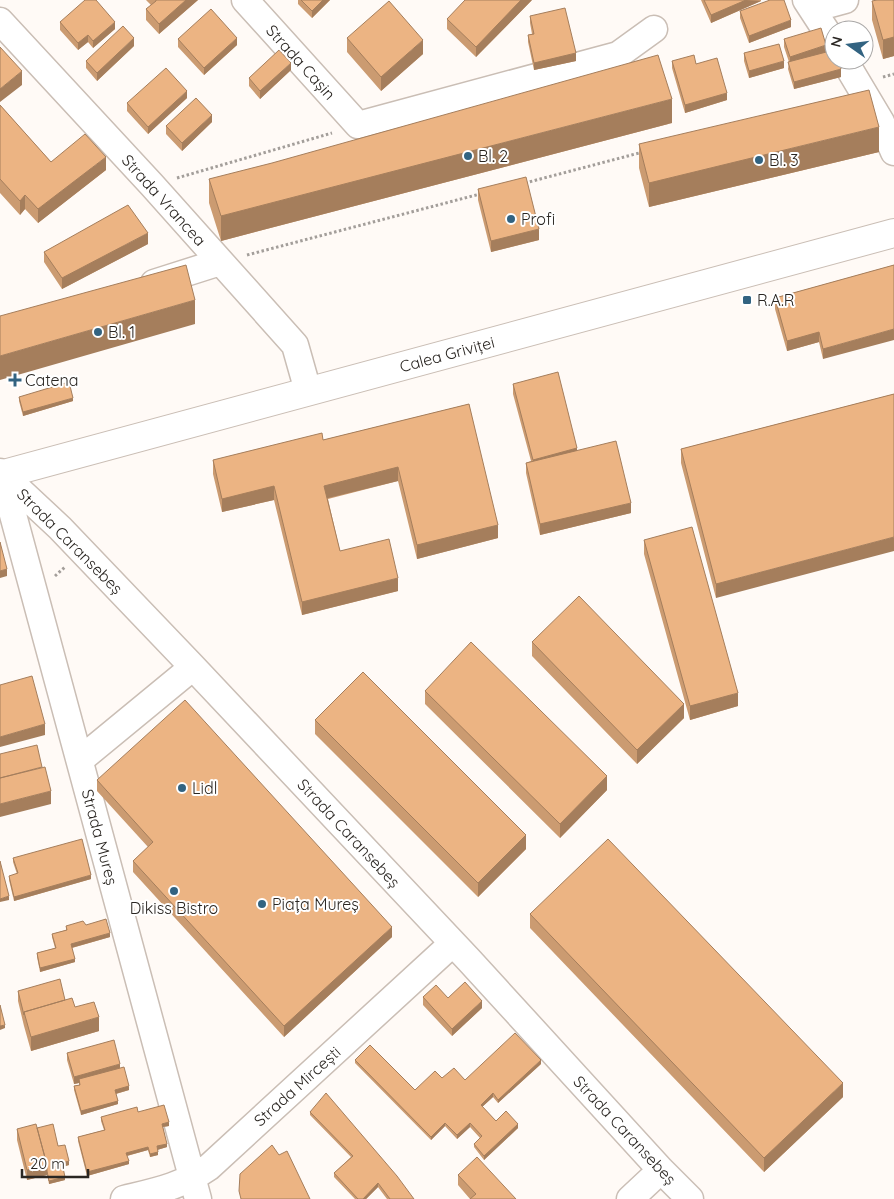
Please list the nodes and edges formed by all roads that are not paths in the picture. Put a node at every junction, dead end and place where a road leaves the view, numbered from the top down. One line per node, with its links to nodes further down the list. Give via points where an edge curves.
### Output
1 (245, 0): 6 (street, Strada Cașin, via 358,125 618,55)
2 (845, 0): 3 (street)
3 (809, 4): 5 (street)
4 (0, 21): 10 (street, Strada Vrancea)
5 (824, 27)
6 (654, 28)
7 (850, 70): 8 (street, via 882,122)
8 (894, 152)
9 (894, 233): 12 (main road, Calea Griviței)
10 (220, 262): 11 (street); 12 (street, Strada Vrancea, via 295,346)
11 (128, 292)
12 (308, 391): 13 (main road, Calea Griviței)
13 (1, 474): 14 (street, Strada Caransebeș, via 81,550); 15 (street, Strada Mureș)
14 (193, 667): 15 (street); 16 (street, Strada Caransebeș)
15 (80, 760): 18 (street, Strada Mureș)
16 (453, 943): 17 (street, Strada Caransebeș); 18 (street, Strada Mircești, via 209,1167)
17 (661, 1170): 20 (street); 21 (street, Strada Caransebeș)
18 (195, 1189): 19 (street, Strada Mircești, via 174,1186)
19 (124, 1199)
20 (630, 1199)
21 (690, 1199)

